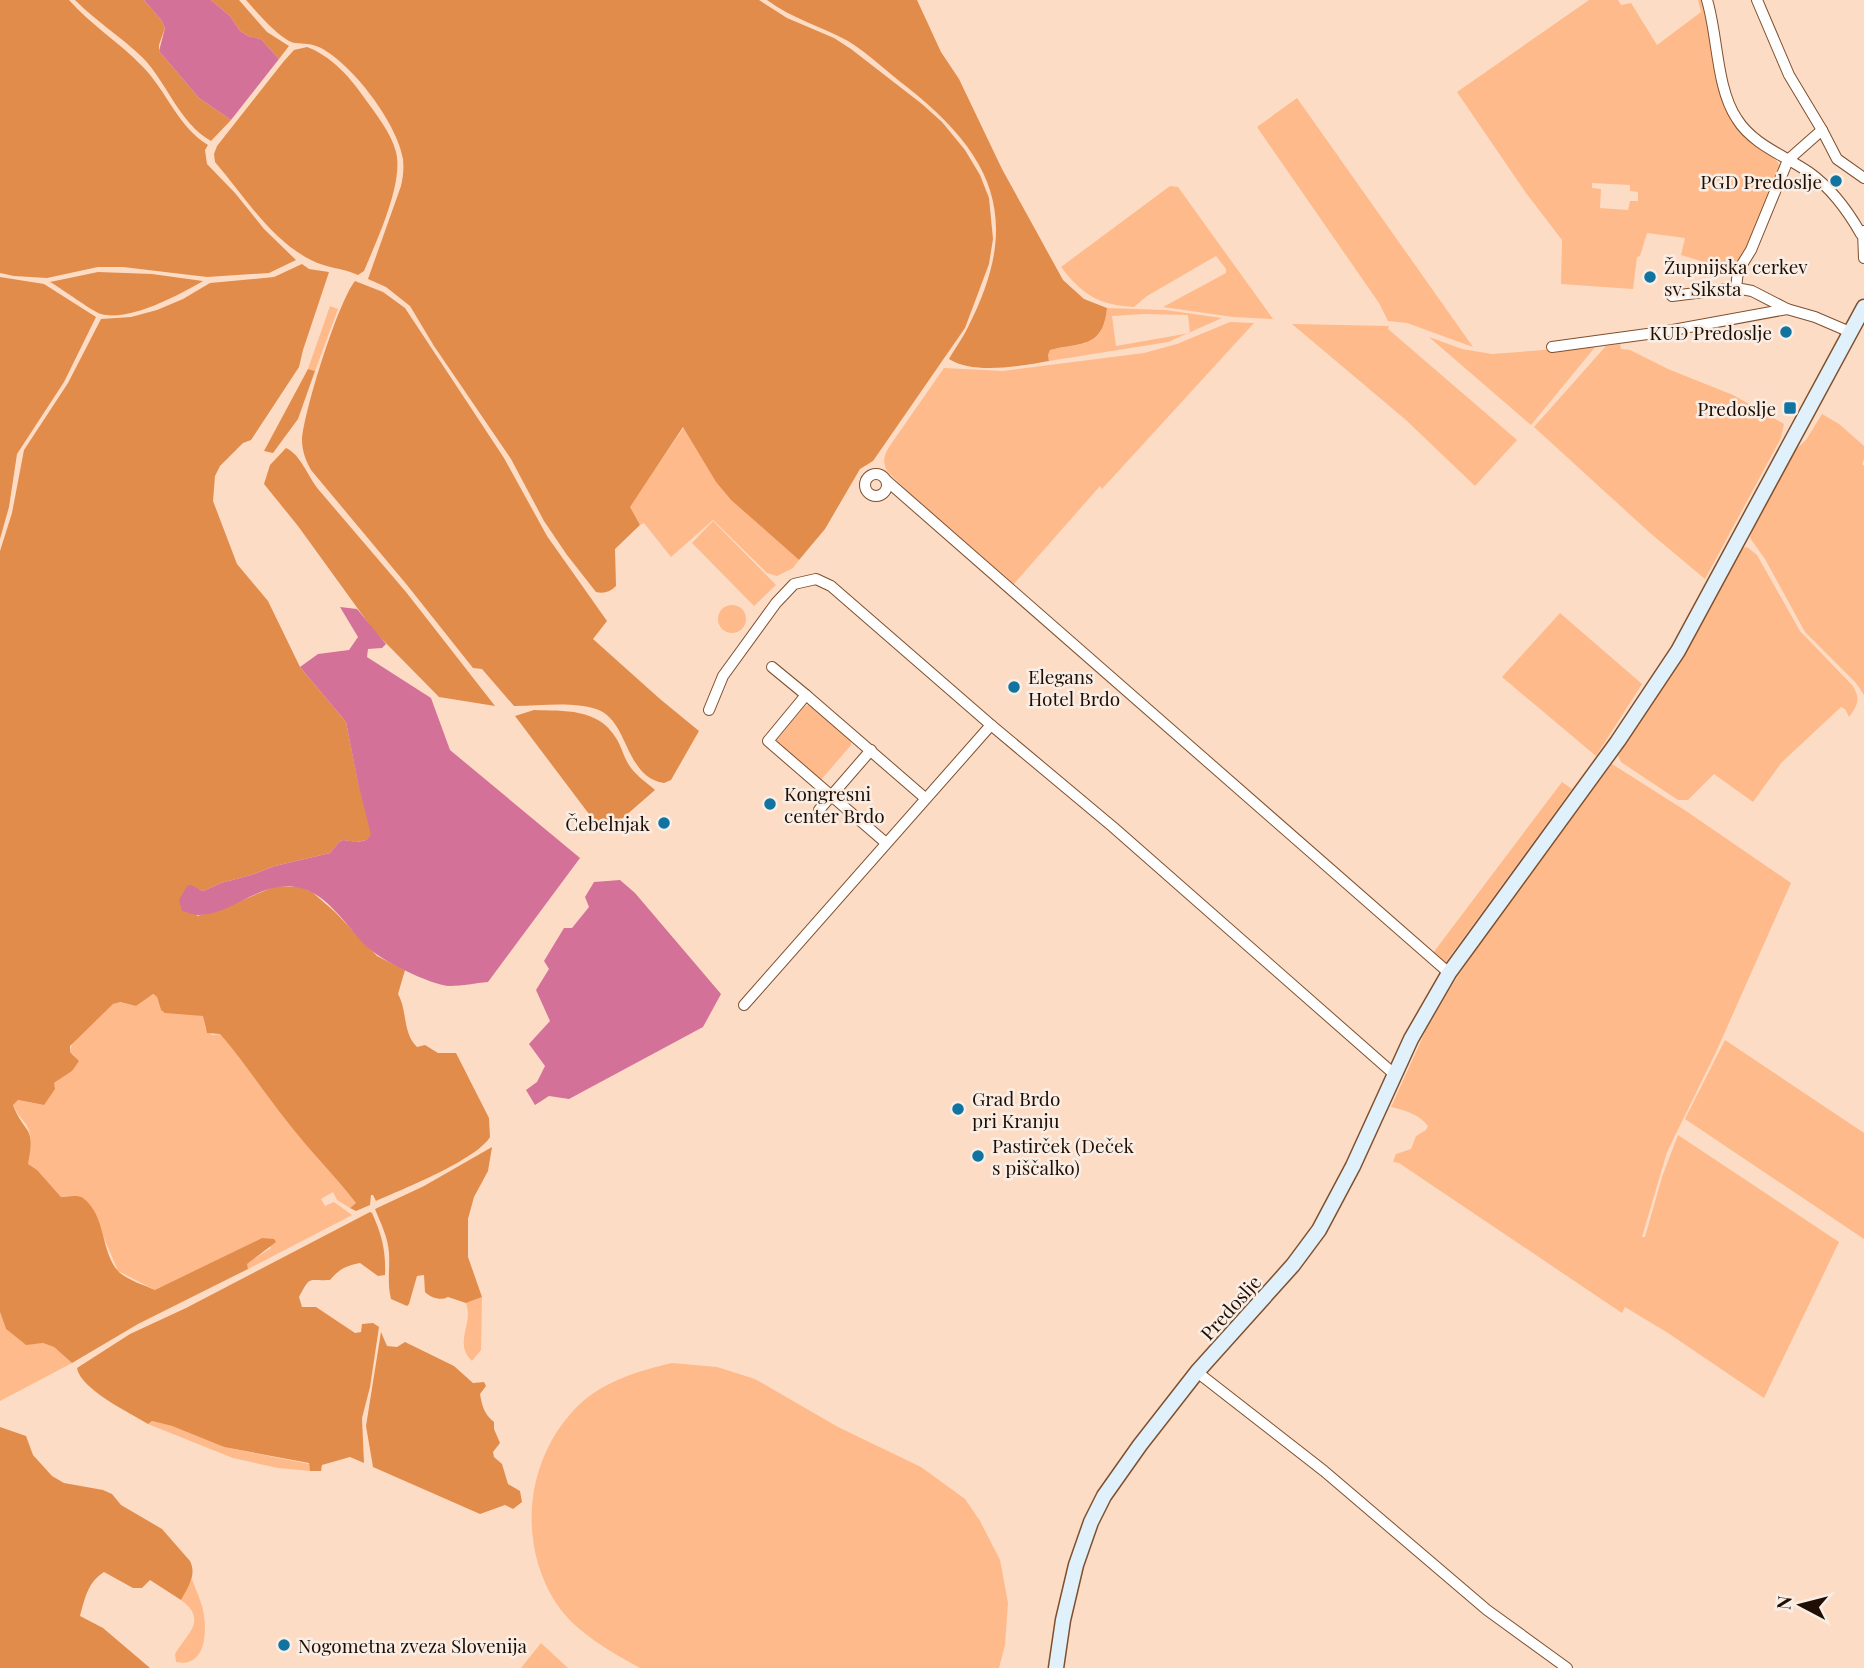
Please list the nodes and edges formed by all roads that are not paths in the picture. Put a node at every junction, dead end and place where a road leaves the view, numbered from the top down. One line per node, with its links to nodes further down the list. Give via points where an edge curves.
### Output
1 (1707, 0): 4 (street, via 1726,96 1735,117 1751,135)
2 (1757, 0): 3 (street, via 1789,75)
3 (1822, 130): 4 (street); 5 (street, via 1836,159)
4 (1788, 160): 6 (street, via 1846,208); 8 (street, via 1738,271)
5 (1864, 178)
6 (1863, 231): 7 (street)
7 (1864, 258)
8 (1736, 288): 9 (street); 11 (street)
9 (1672, 296)
10 (1864, 307): 12 (street)
11 (1787, 309): 12 (street); 13 (street)
12 (1856, 327): 26 (street, Predoslje, via 1678,651)
13 (1552, 347)
14 (887, 481): 15 (street); 15 (street, via 876,473 864,483 872,495); 16 (street)
15 (883, 493): 16 (street)
16 (909, 500): 26 (street)
17 (772, 667): 18 (street)
18 (806, 695): 21 (street); 22 (street, via 768,741)
19 (709, 710): 20 (street, via 723,676 775,603 794,584 816,579 831,586)
20 (991, 725): 23 (street); 28 (street)
21 (871, 750): 22 (street); 23 (street)
22 (832, 795): 24 (street); 25 (street)
23 (925, 798): 25 (street)
24 (819, 810)
25 (886, 843): 27 (street)
26 (1450, 973): 28 (street, Predoslje)
27 (744, 1005)
28 (1394, 1074): 29 (street, Predoslje, via 1319,1230)
29 (1197, 1372): 30 (street, Predoslje, via 1104,1496 1091,1522 1069,1591); 31 (street, via 1324,1471 1487,1610)
30 (1056, 1668)
31 (1567, 1668)

